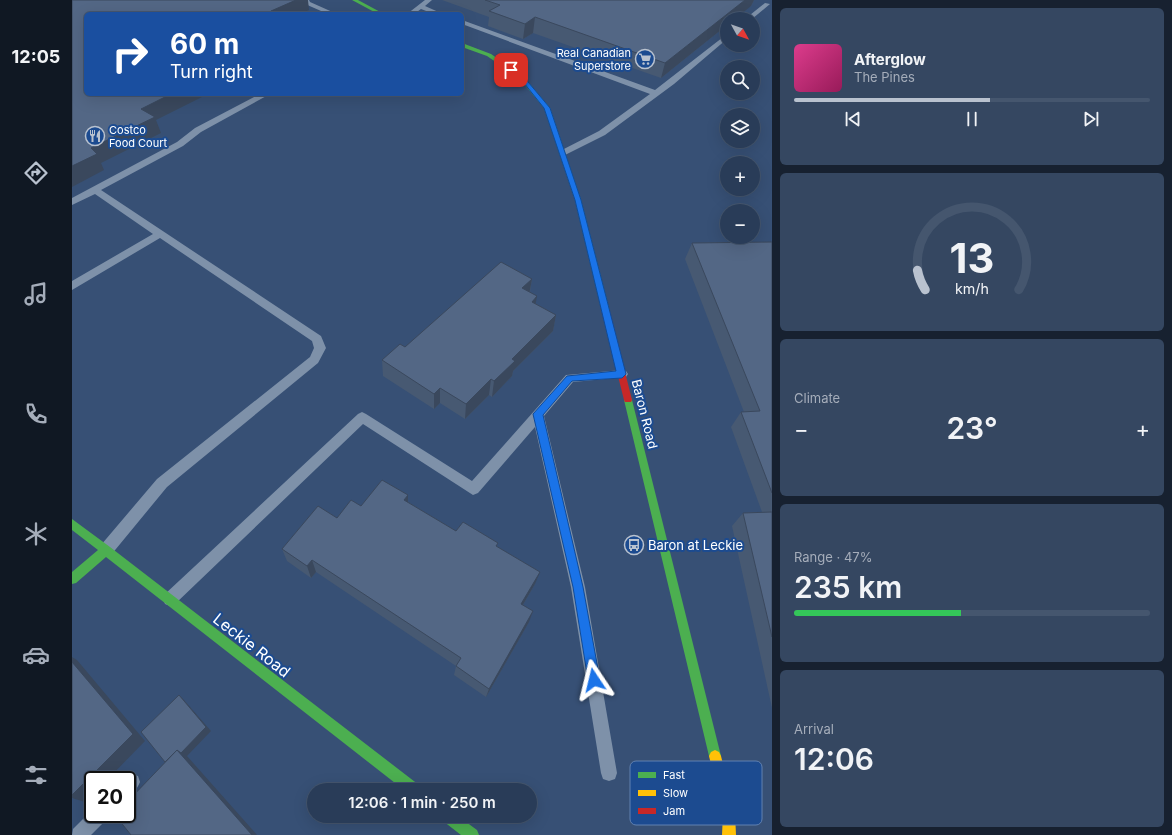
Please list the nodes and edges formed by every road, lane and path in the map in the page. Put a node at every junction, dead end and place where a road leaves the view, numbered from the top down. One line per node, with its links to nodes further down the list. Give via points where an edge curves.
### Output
1 (306, 0): 6 (lane, via 307,3)
2 (354, 0): 7 (street)
3 (429, 0): 5 (lane)
4 (767, 2): 10 (lane)
5 (420, 6): 8 (lane); 9 (lane)
6 (329, 12)
7 (378, 12)
8 (412, 12)
9 (435, 12)
10 (756, 12)
11 (464, 23): 14 (lane)
12 (720, 42): 14 (lane)
13 (464, 46): 16 (street, Baron Road, via 489,55 522,77 547,108)
14 (655, 93): 16 (lane, via 602,133)
15 (262, 96): 17 (lane)
16 (563, 153): 21 (street, Baron Road, via 578,200)
17 (95, 190): 18 (lane); 19 (lane)
18 (72, 202)
19 (160, 234): 20 (lane); 24 (lane, via 316,339 320,348 314,360 162,483)
20 (72, 286)
21 (622, 374): 22 (lane, via 570,378); 27 (street, Baron Road)
22 (538, 414): 26 (lane, via 473,489 362,417); 28 (lane, via 578,587)
23 (72, 524): 24 (street, Leckie Road)
24 (106, 550): 25 (street); 26 (street, Leckie Road)
25 (72, 579)
26 (170, 600): 29 (street, Leckie Road)
27 (717, 761)
28 (609, 773)
29 (405, 783)
30 (91, 823): 32 (lane)
31 (457, 823): 33 (street)
32 (79, 835)
33 (472, 835)

